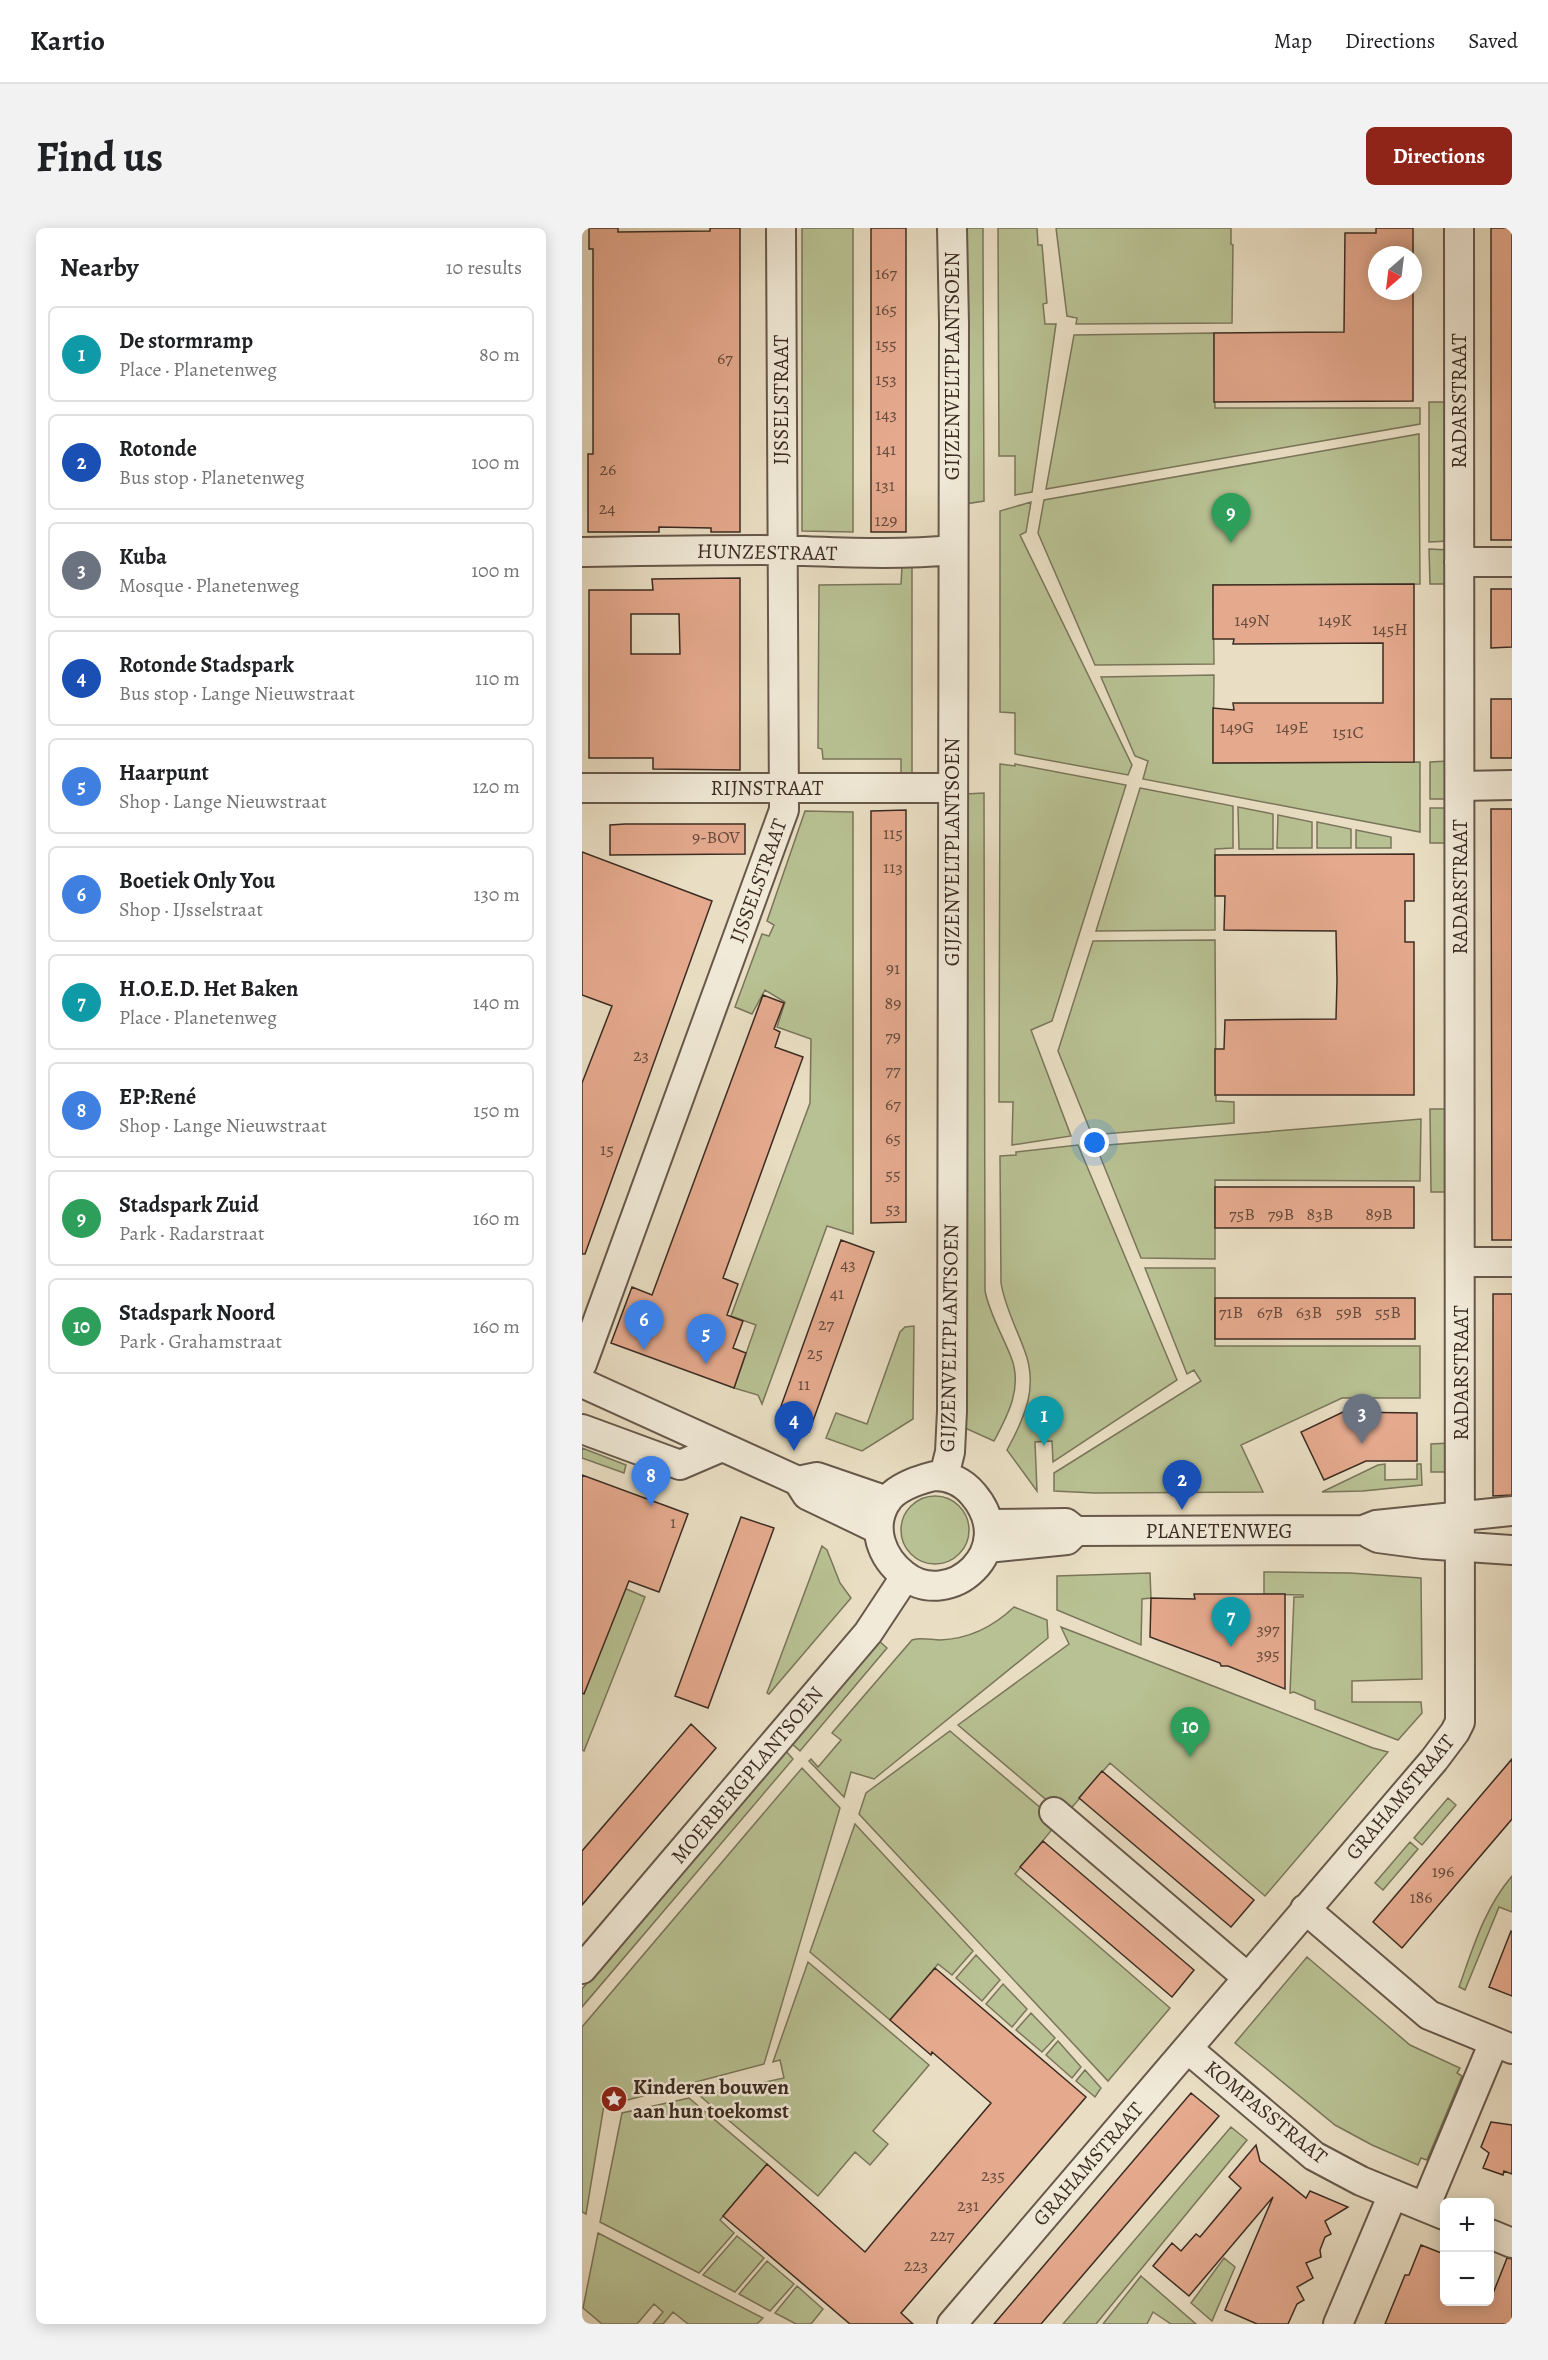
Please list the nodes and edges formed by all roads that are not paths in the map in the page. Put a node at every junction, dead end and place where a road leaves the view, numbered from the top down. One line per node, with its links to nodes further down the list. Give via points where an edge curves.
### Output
1 (781, 228): 6 (street, IJSSELSTRAAT)
2 (952, 228): 4 (street, GIJZENVELTPLANTSOEN)
3 (1459, 228): 7 (street, RADARSTRAAT)
4 (953, 550): 6 (street, HUNZESTRAAT); 12 (street, GIJZENVELTPLANTSOEN)
5 (582, 552): 6 (street, HUNZESTRAAT)
6 (782, 552): 11 (street, IJSSELSTRAAT)
7 (1459, 562): 8 (street); 10 (street, RADARSTRAAT)
8 (1512, 562)
9 (1512, 785): 10 (street)
10 (1460, 786): 14 (street, RADARSTRAAT)
11 (783, 788): 12 (street, RIJNSTRAAT); 13 (street, RIJNSTRAAT); 16 (street, IJSSELSTRAAT, via 784,810)
12 (952, 788): 20 (street, GIJZENVELTPLANTSOEN, via 952,1428)
13 (582, 789)
14 (1461, 1262): 15 (street); 24 (street, RADARSTRAAT)
15 (1512, 1262)
16 (582, 1364)
17 (582, 1383): 19 (street)
18 (582, 1429): 19 (street, via 680,1465)
19 (722, 1448): 21 (street)
20 (944, 1476): 22 (street, via 923,1479); 27 (street, via 959,1481 983,1507)
21 (798, 1481): 22 (street, via 817,1477); 25 (street, via 807,1495)
22 (887, 1502): 25 (street)
23 (1512, 1510): 24 (street, PLANETENWEG)
24 (1460, 1517): 26 (street, PLANETENWEG, via 1376,1524); 28 (street, RADARSTRAAT)
25 (878, 1529): 30 (street, via 891,1564)
26 (1363, 1530): 27 (street, PLANETENWEG, via 1076,1531 1066,1523); 28 (street, PLANETENWEG, via 1378,1538)
27 (989, 1536): 30 (street, via 980,1563 954,1582 937,1586)
28 (1461, 1546): 29 (street, PLANETENWEG); 32 (street, GRAHAMSTRAAT, via 1460,1722 1434,1760)
29 (1512, 1550)
30 (906, 1577): 33 (street, MOERBERGPLANTSOEN, via 868,1634)
31 (1054, 1812): 34 (street)
32 (1305, 1909): 34 (street, GRAHAMSTRAAT); 35 (street, via 1429,2015)
33 (582, 1969)
34 (1248, 1978): 36 (street, GRAHAMSTRAAT)
35 (1503, 2045): 38 (street)
36 (1188, 2049): 37 (street, KOMPASSTRAAT, via 1314,2156); 41 (street, GRAHAMSTRAAT)
37 (1393, 2194): 38 (street, KOMPASSTRAAT); 42 (street)
38 (1435, 2211)
39 (1494, 2236): 40 (street)
40 (1512, 2243)
41 (952, 2324)
42 (1338, 2324)

